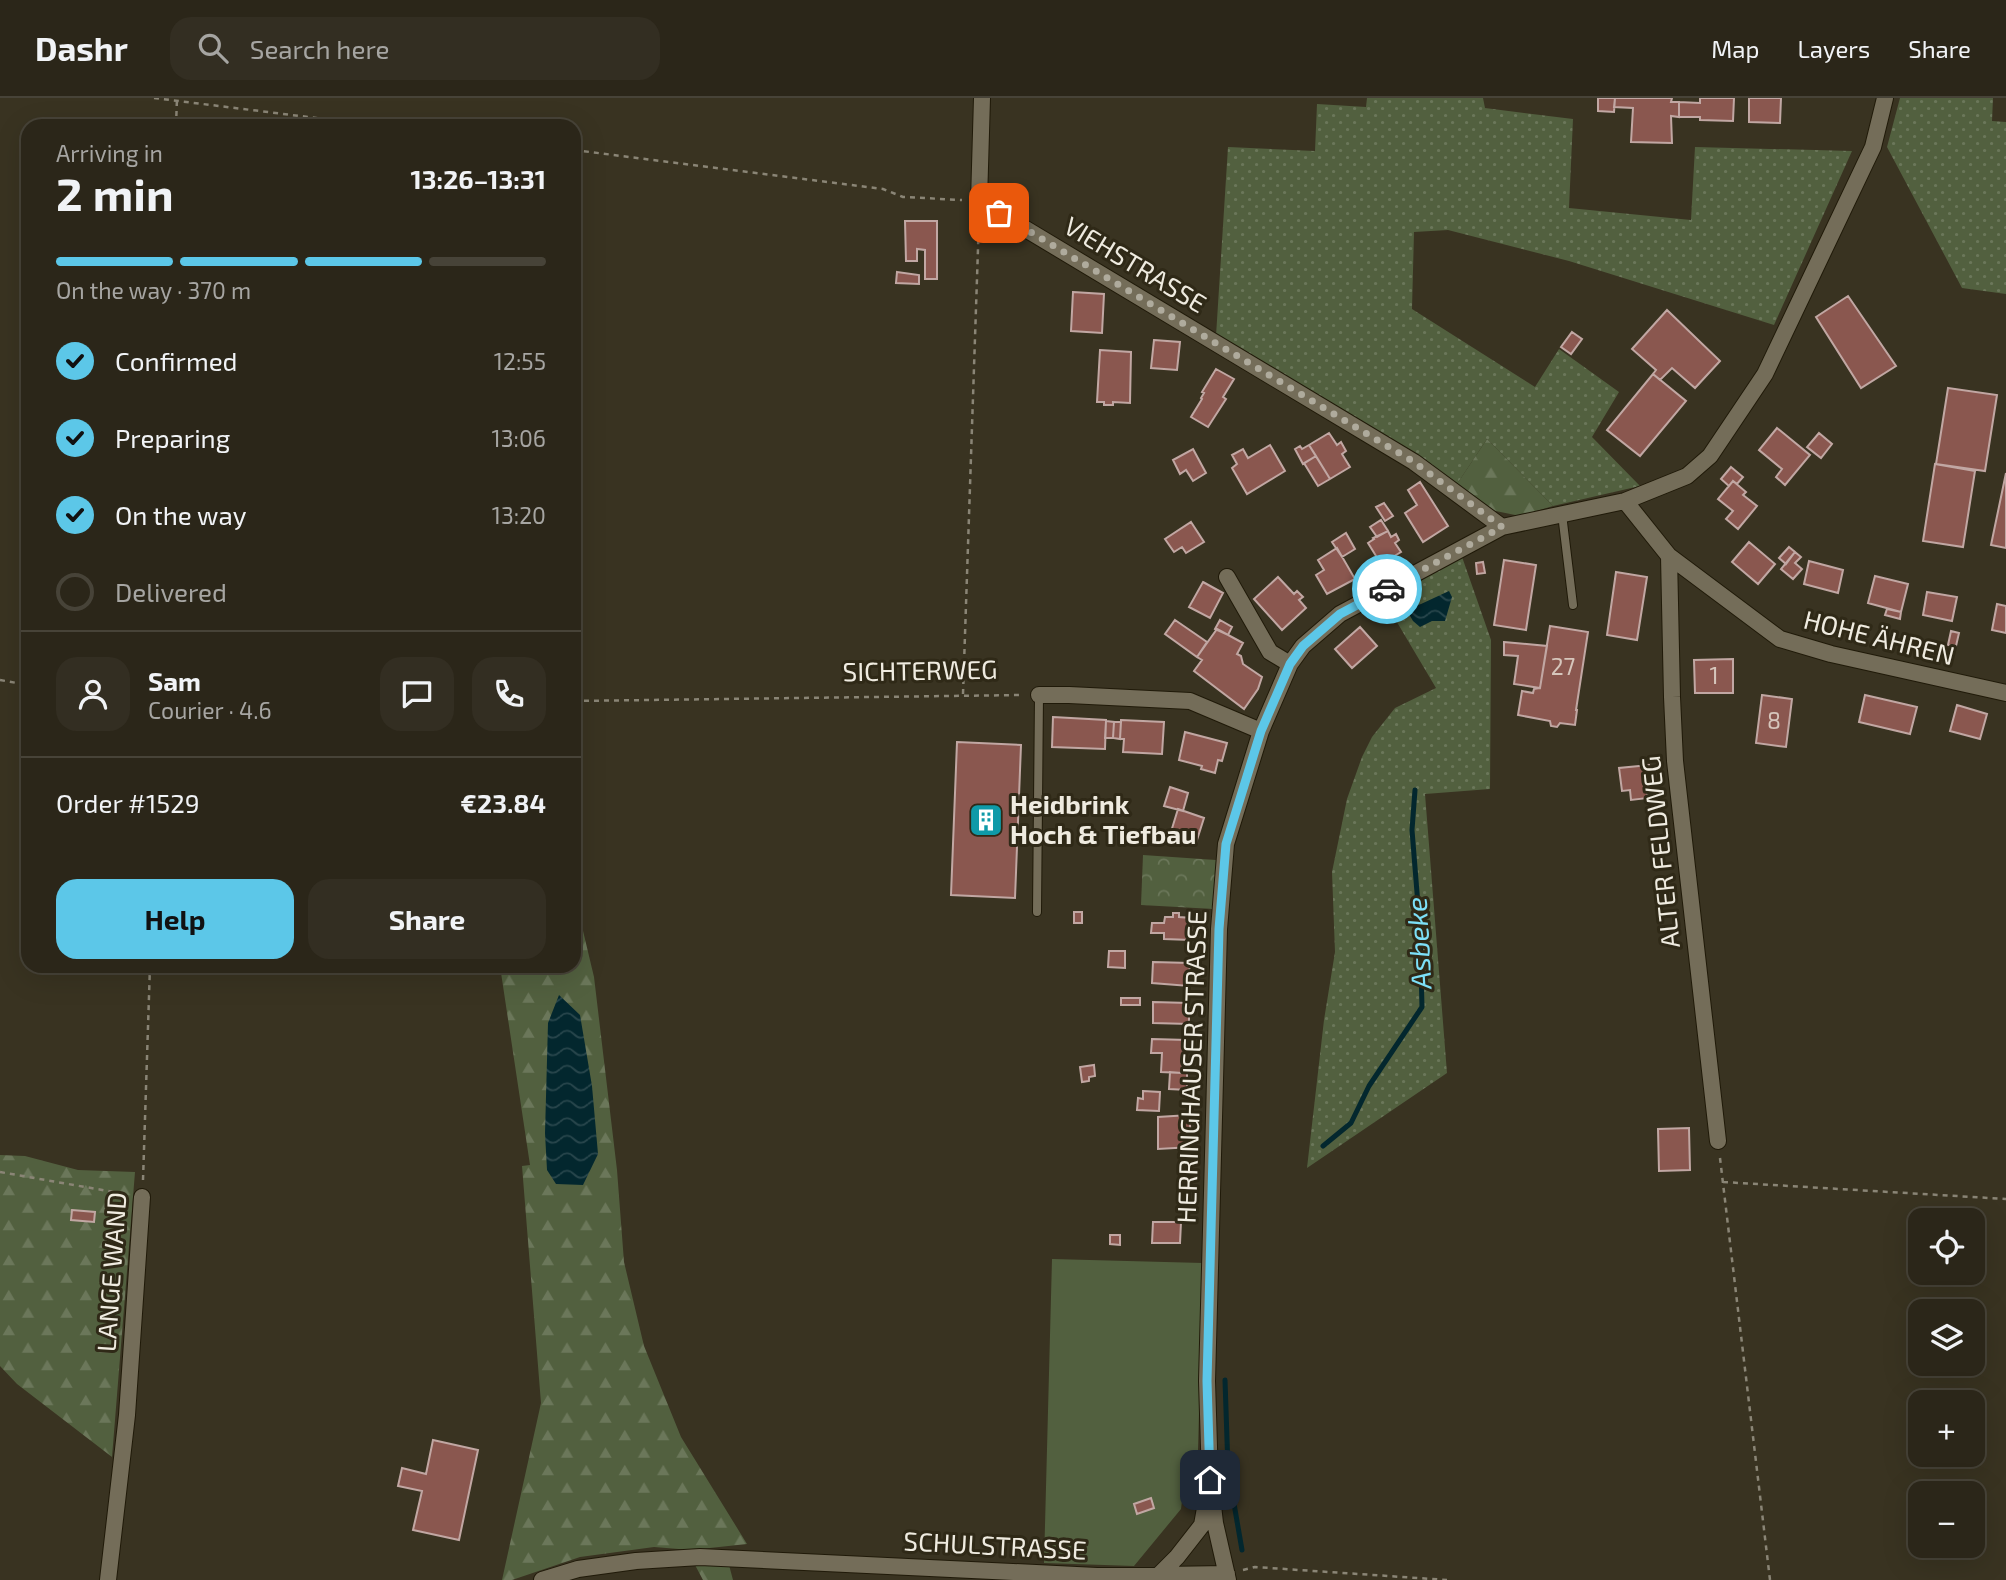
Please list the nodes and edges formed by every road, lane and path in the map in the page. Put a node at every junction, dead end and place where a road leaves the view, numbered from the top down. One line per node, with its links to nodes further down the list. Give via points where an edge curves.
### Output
1 (154, 98): 4 (path)
2 (982, 98): 8 (street)
3 (1885, 98): 9 (street, HERRINGHAUSER STRASSE, via 1872,147 1765,374 1710,456 1687,476)
4 (176, 99): 5 (path); 6 (path)
5 (176, 119)
6 (328, 119)
7 (581, 151): 8 (path, via 883,189 904,197)
8 (979, 201): 11 (street, VIEHSTRASSE, via 1414,462); 19 (path)
9 (1625, 501): 10 (street, HERRINGHAUSER STRASSE); 12 (street, HOHE ÄHREN)
10 (1562, 514): 11 (street, HERRINGHAUSER STRASSE); 14 (lane)
11 (1502, 527): 15 (street, HERRINGHAUSER STRASSE, via 1340,614 1303,646)
12 (1670, 556): 18 (street, HOHE ÄHREN, via 1780,639); 25 (street, ALTER FELDWEG, via 1675,761)
13 (1227, 577): 15 (street, via 1270,652)
14 (1573, 605)
15 (1290, 664): 22 (street, HERRINGHAUSER STRASSE)
16 (0, 680): 17 (path)
17 (21, 684)
18 (2006, 693)
19 (963, 694): 20 (path, SICHTERWEG); 21 (path, SICHTERWEG)
20 (1039, 695): 22 (street, via 1190,701); 23 (lane)
21 (581, 701)
22 (1261, 731): 30 (street, HERRINGHAUSER STRASSE, via 1226,844 1219,929 1207,1381)
23 (1037, 912)
24 (150, 973): 28 (path, LANGE WAND)
25 (1718, 1141): 27 (path)
26 (0, 1172): 28 (path)
27 (1723, 1182): 29 (path); 37 (path)
28 (142, 1197): 34 (street, LANGE WAND, via 127,1415)
29 (2006, 1199)
30 (1210, 1480): 31 (street, HERRINGHAUSER STRASSE, via 1202,1525); 32 (street, HERRINGHAUSER STRASSE)
31 (1160, 1574): 32 (street, SCHULSTRASSE); 33 (street, SCHULSTRASSE)
32 (1227, 1577): 36 (path, via 1255,1567)
33 (1078, 1578): 35 (street, SCHULSTRASSE, via 700,1558 578,1569)
34 (108, 1580)
35 (542, 1580)
36 (1447, 1580)
37 (1770, 1580)

